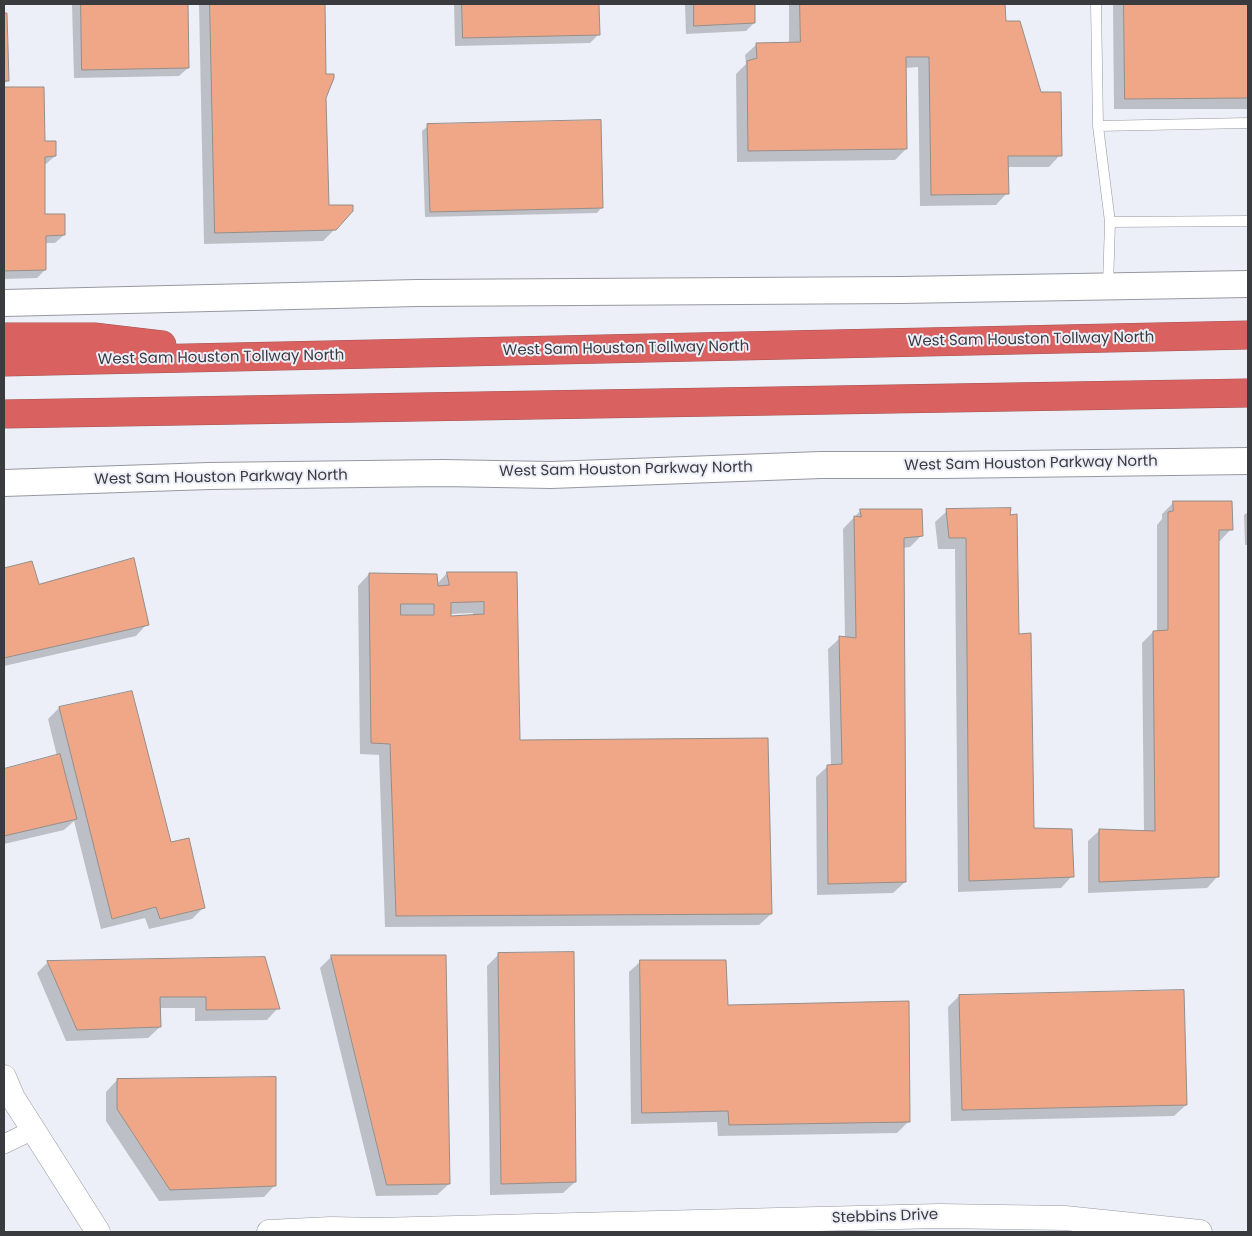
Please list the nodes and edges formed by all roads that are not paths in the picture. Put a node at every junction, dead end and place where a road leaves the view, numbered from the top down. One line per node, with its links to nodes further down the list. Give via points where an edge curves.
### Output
1 (1096, 4): 3 (lane)
2 (1248, 123): 3 (lane)
3 (1098, 126): 5 (lane)
4 (1248, 220): 5 (lane)
5 (1110, 222): 7 (lane)
6 (1248, 284): 7 (main road)
7 (1108, 286): 8 (main road, via 418,293)
8 (4, 303)
9 (1248, 336): 11 (highway, West Sam Houston Tollway North)
10 (4, 337): 11 (highway, via 94,337)
11 (260, 357): 12 (highway, West Sam Houston Tollway North)
12 (4, 362)
13 (1248, 393): 14 (highway)
14 (4, 414)
15 (1248, 461): 16 (main road, West Sam Houston Parkway North, via 821,465 551,475 209,476)
16 (4, 483)
17 (4, 1077): 18 (street)
18 (33, 1130): 19 (street); 20 (street)
19 (4, 1144)
20 (98, 1232)
21 (269, 1232): 22 (street, Stebbins Drive, via 939,1216 1065,1218)
22 (1200, 1232)

